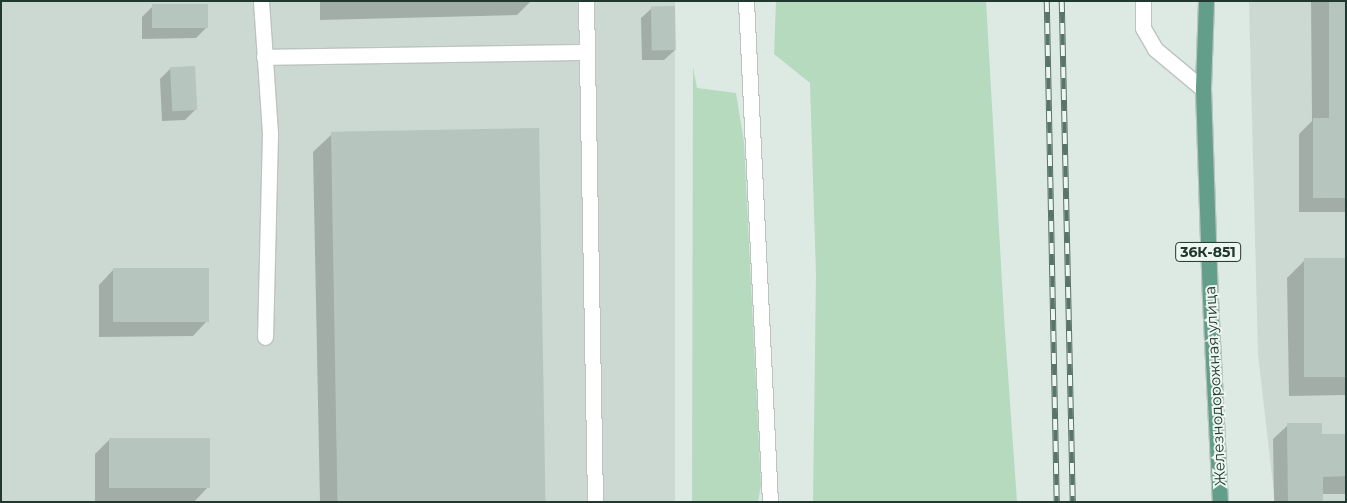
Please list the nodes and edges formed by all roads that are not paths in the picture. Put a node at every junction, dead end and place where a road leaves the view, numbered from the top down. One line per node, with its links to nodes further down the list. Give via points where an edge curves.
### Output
1 (261, 1): 7 (street)
2 (586, 1): 6 (street)
3 (746, 1): 11 (street)
4 (1143, 1): 8 (street, via 1143,28 1155,49)
5 (1206, 1): 8 (main road, Железнодорожная улица / 36К-851)
6 (587, 52): 7 (street); 10 (street)
7 (264, 57): 9 (street, via 270,134)
8 (1203, 89): 12 (main road, Железнодорожная улица / 36К-851)
9 (265, 337)
10 (595, 501)
11 (770, 502)
12 (1220, 502)

